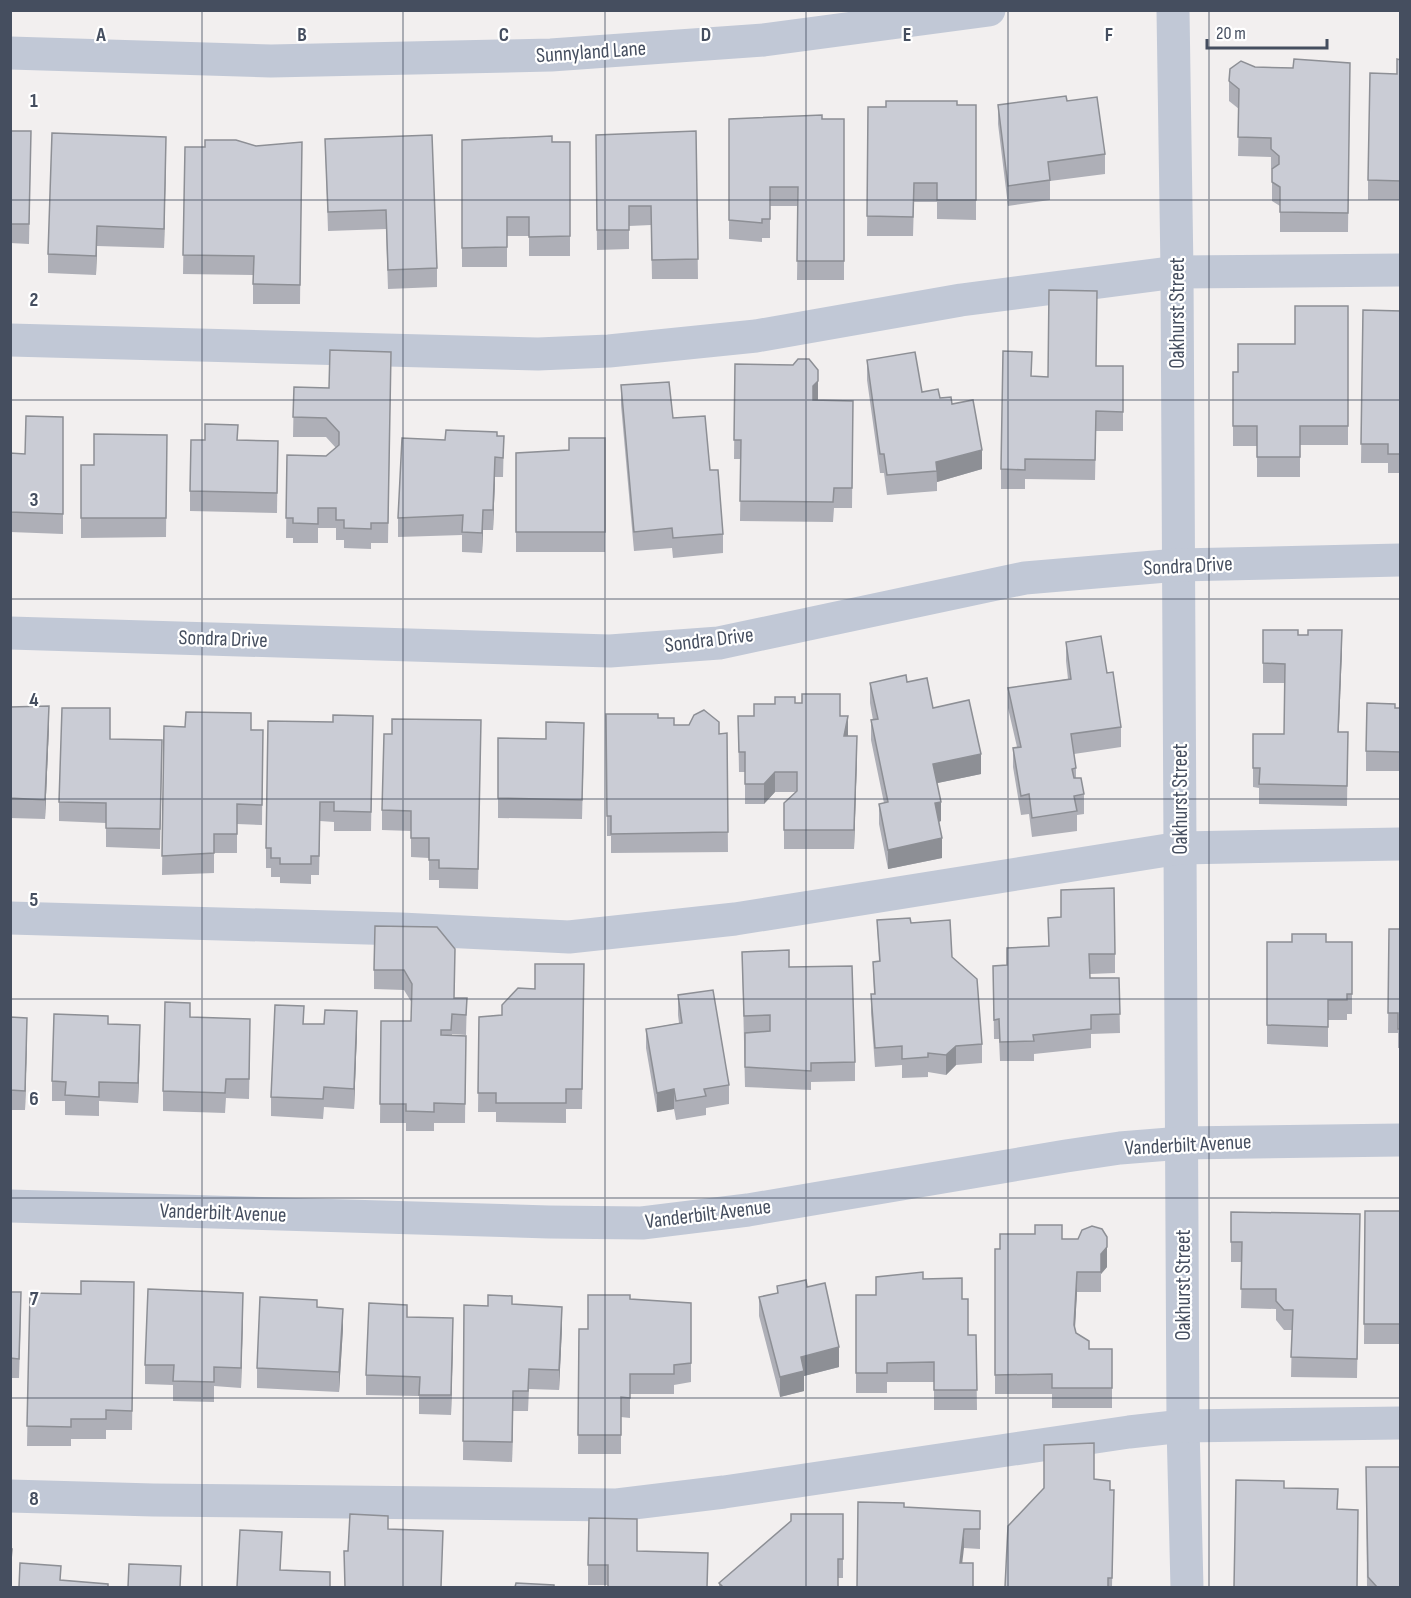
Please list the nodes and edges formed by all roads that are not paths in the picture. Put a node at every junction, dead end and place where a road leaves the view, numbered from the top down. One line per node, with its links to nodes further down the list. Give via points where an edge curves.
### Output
1 (989, 10): 3 (street, Sunnyland Lane, via 764,40 551,55 271,61)
2 (1173, 10): 5 (street, Oakhurst Street)
3 (10, 53)
4 (1401, 270): 5 (street)
5 (1177, 273): 6 (street, via 961,300 756,336 609,351 538,354); 8 (street, Oakhurst Street)
6 (10, 340)
7 (1401, 560): 8 (street, Sondra Drive)
8 (1178, 565): 9 (street, Sondra Drive, via 1025,578 719,643 610,651); 11 (street, Oakhurst Street)
9 (10, 633)
10 (1401, 844): 11 (street)
11 (1180, 848): 12 (street, via 735,919 569,937); 14 (street, Oakhurst Street)
12 (10, 918)
13 (1401, 1140): 14 (street, Vanderbilt Avenue)
14 (1182, 1143): 15 (street, Vanderbilt Avenue, via 1066,1155 748,1210 642,1223); 17 (street, Oakhurst Street)
15 (10, 1206)
16 (1401, 1424): 17 (street)
17 (1183, 1426): 18 (street, via 617,1505); 19 (street, Oakhurst Street)
18 (10, 1496)
19 (1187, 1587)

